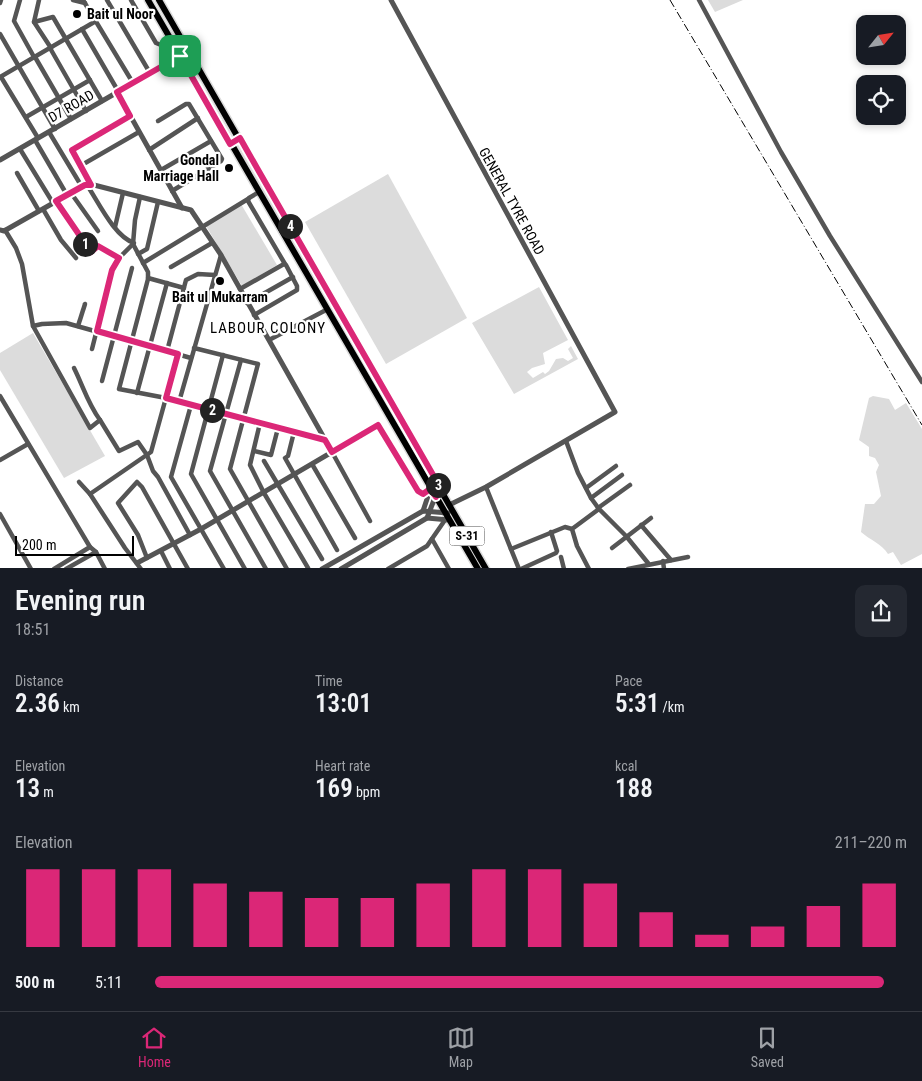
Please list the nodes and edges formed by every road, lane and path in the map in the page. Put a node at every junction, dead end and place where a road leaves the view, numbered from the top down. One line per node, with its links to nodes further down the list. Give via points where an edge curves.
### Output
1 (20, 0): 19 (street, via 14,22)
2 (39, 0): 12 (street)
3 (73, 0): 10 (street)
4 (107, 0): 21 (street)
5 (131, 0): 16 (street, via 156,43 161,45)
6 (148, 0): 16 (main road, S-31)
7 (159, 0): 39 (main road, S-31)
8 (391, 0): 114 (street, GENERAL TYRE ROAD, via 615,412)
9 (699, 0): 100 (street, via 830,236)
10 (84, 2): 11 (street)
11 (96, 21): 13 (street); 24 (street)
12 (34, 22): 15 (street, via 52,16); 17 (street)
13 (82, 29): 15 (street); 26 (street)
14 (0, 34): 20 (street)
15 (65, 39): 17 (street); 23 (street)
16 (170, 39): 18 (main road, S-31)
17 (50, 48): 19 (street); 25 (street)
18 (180, 56): 21 (street, D7 ROAD); 42 (main road, S-31)
19 (35, 57): 20 (street); 27 (street)
20 (19, 66): 22 (street); 29 (street)
21 (150, 73): 24 (street, D7 ROAD)
22 (1, 75): 32 (street)
23 (90, 80): 25 (street); 28 (street)
24 (133, 83): 26 (street, D7 ROAD)
25 (74, 90): 27 (street); 30 (street)
26 (118, 92): 28 (street, D7 ROAD); 31 (street)
27 (59, 98): 29 (street); 34 (street)
28 (102, 101): 30 (street, D7 ROAD)
29 (42, 108): 32 (street); 36 (street)
30 (86, 110): 34 (street, D7 ROAD)
31 (130, 116): 38 (street); 46 (street, via 72,150)
32 (26, 117): 40 (street)
33 (198, 118): 35 (street, via 188,104); 41 (street); 44 (street)
34 (71, 119): 36 (street, D7 ROAD)
35 (158, 121)
36 (55, 129): 37 (street, D7 ROAD)
37 (49, 132): 40 (street, D7 ROAD); 49 (street)
38 (139, 132): 44 (street); 46 (street)
39 (240, 138): 42 (main road); 128 (main road, S-31)
40 (37, 139): 43 (street, D7 ROAD); 53 (street)
41 (211, 140): 47 (street); 50 (street, via 221,161)
42 (230, 144): 51 (main road, S-31)
43 (20, 149): 45 (street, D7 ROAD); 56 (street)
44 (149, 150): 47 (street)
45 (0, 160)
46 (80, 166): 49 (street)
47 (160, 170): 50 (street)
48 (17, 173): 59 (street)
49 (87, 186): 52 (street); 53 (street); 60 (street)
50 (172, 191): 58 (street)
51 (259, 192): 55 (street); 82 (main road, S-31)
52 (123, 193): 54 (street); 60 (street)
53 (69, 194): 56 (street); 63 (street)
54 (140, 197): 57 (street); 65 (street)
55 (248, 200): 61 (street); 71 (street)
56 (55, 202): 59 (street); 69 (street, via 91,252 98,246)
57 (158, 202): 58 (street); 66 (street, via 146,249)
58 (182, 208): 61 (street, via 191,210)
59 (41, 210): 62 (street); 68 (street)
60 (115, 227): 65 (street, via 125,240)
61 (202, 227): 64 (street); 70 (street)
62 (3, 230): 84 (street, via 16,248 22,264)
63 (98, 231)
64 (212, 243): 67 (street); 72 (street)
65 (134, 244): 66 (street); 69 (street)
66 (138, 254): 70 (street)
67 (220, 256): 74 (street); 79 (street)
68 (76, 258)
69 (119, 258): 86 (street, via 112,270)
70 (143, 263): 76 (street)
71 (285, 264): 75 (street); 79 (street)
72 (171, 266)
73 (132, 268): 87 (street)
74 (215, 275): 78 (street, via 198,274 186,280); 91 (street)
75 (293, 277): 80 (street); 83 (street, via 297,290)
76 (148, 278): 77 (street); 89 (street)
77 (167, 283): 78 (street); 90 (street)
78 (184, 288): 93 (street)
79 (240, 289): 80 (street)
80 (247, 303): 83 (street)
81 (85, 304): 85 (street)
82 (326, 310): 88 (street); 131 (main road, S-31)
83 (254, 315): 88 (street)
84 (33, 326): 85 (street, via 66,323); 109 (street, via 90,428)
85 (78, 326): 86 (street)
86 (97, 331): 87 (street); 92 (street)
87 (114, 336): 89 (street); 99 (street)
88 (269, 340): 113 (street)
89 (132, 341): 90 (street); 101 (street, via 119,389)
90 (149, 346): 93 (street); 101 (street)
91 (194, 348): 95 (street); 96 (street)
92 (92, 349)
93 (167, 351): 94 (street)
94 (178, 354): 96 (street); 103 (street)
95 (223, 355): 97 (street); 106 (street)
96 (192, 358): 104 (street)
97 (241, 360): 107 (street); 108 (street, via 258,364)
98 (74, 368): 109 (street, via 90,406)
99 (102, 381)
100 (922, 382)
101 (137, 393): 103 (street)
102 (0, 396): 115 (street)
103 (166, 398): 104 (street); 118 (street, via 153,448)
104 (179, 402): 105 (street)
105 (191, 405): 106 (street); 150 (street, via 171,477)
106 (208, 409): 107 (street); 147 (street, via 191,474)
107 (226, 414): 108 (street); 139 (street, via 210,471)
108 (244, 419): 110 (street); 136 (street, via 230,469)
109 (100, 420): 118 (street, via 119,451 138,442)
110 (260, 423): 111 (street); 116 (street)
111 (278, 428): 112 (street); 116 (street, via 272,455)
112 (294, 432): 113 (street); 123 (street, via 285,458)
113 (325, 440): 117 (street)
114 (566, 441): 129 (street); 130 (street)
115 (28, 444): 119 (street); 158 (street)
116 (254, 451): 132 (street, via 250,465)
117 (332, 452): 121 (street); 131 (street, via 378,425 418,491 423,494); 148 (street)
118 (147, 455): 133 (street); 153 (street)
119 (0, 460)
120 (264, 461): 126 (street)
121 (312, 464): 123 (street); 155 (street)
122 (616, 466): 130 (street)
123 (295, 474): 126 (street); 161 (street)
124 (622, 475): 135 (street)
125 (79, 482): 133 (street)
126 (278, 484): 132 (street); 167 (street)
127 (630, 485): 138 (street)
128 (440, 487): 134 (street); 137 (main road, S-31)
129 (486, 487): 137 (street); 160 (street)
130 (586, 488): 135 (street)
131 (430, 489): 134 (main road, S-31); 140 (street)
132 (264, 493): 136 (street); 183 (street)
133 (90, 494): 170 (street)
134 (436, 497): 141 (street); 144 (main road, S-31)
135 (591, 498): 138 (street)
136 (249, 501): 139 (street); 182 (street)
137 (449, 505): 143 (main road, S-31)
138 (598, 508): 151 (street); 154 (street)
139 (233, 511): 147 (street); 181 (street)
140 (423, 511): 141 (street); 184 (street)
141 (430, 511): 144 (street); 145 (street)
142 (0, 514): 172 (street)
143 (454, 514): 144 (street); 189 (main road, S-31)
144 (446, 517): 145 (street); 156 (street); 188 (main road, S-31)
145 (427, 518): 185 (street)
146 (651, 518): 149 (street)
147 (217, 520): 150 (street); 180 (street)
148 (370, 521)
149 (641, 525): 154 (street); 168 (street)
150 (201, 529): 153 (street); 179 (street)
151 (572, 529): 152 (street, via 565,527); 192 (street)
152 (551, 532): 160 (street); 190 (street, via 557,552)
153 (190, 535): 157 (street)
154 (626, 536): 159 (street); 171 (street)
155 (355, 538)
156 (432, 538): 186 (street, via 425,548); 187 (street)
157 (174, 544): 162 (street); 166 (street, via 137,482 118,504 138,535); 178 (street)
158 (90, 547): 163 (street); 173 (street)
159 (612, 548)
160 (511, 549): 190 (street)
161 (337, 550)
162 (161, 551): 166 (street); 177 (street)
163 (96, 552): 174 (street); 175 (street)
164 (561, 557): 191 (street)
165 (688, 557): 168 (street)
166 (147, 558): 170 (street)
167 (322, 559)
168 (671, 560): 169 (street)
169 (663, 561): 171 (street); 194 (street)
170 (137, 563): 176 (street)
171 (647, 565): 193 (street)
172 (31, 568)
173 (54, 568)
174 (66, 568)
175 (105, 568)
176 (141, 568)
177 (170, 568)
178 (188, 568)
179 (224, 568)
180 (245, 568)
181 (266, 568)
182 (287, 568)
183 (308, 568)
184 (322, 568)
185 (341, 568)
186 (391, 568)
187 (449, 568)
188 (476, 568)
189 (486, 568)
190 (520, 568)
191 (564, 568)
192 (589, 568)
193 (630, 568)
194 (664, 568)

